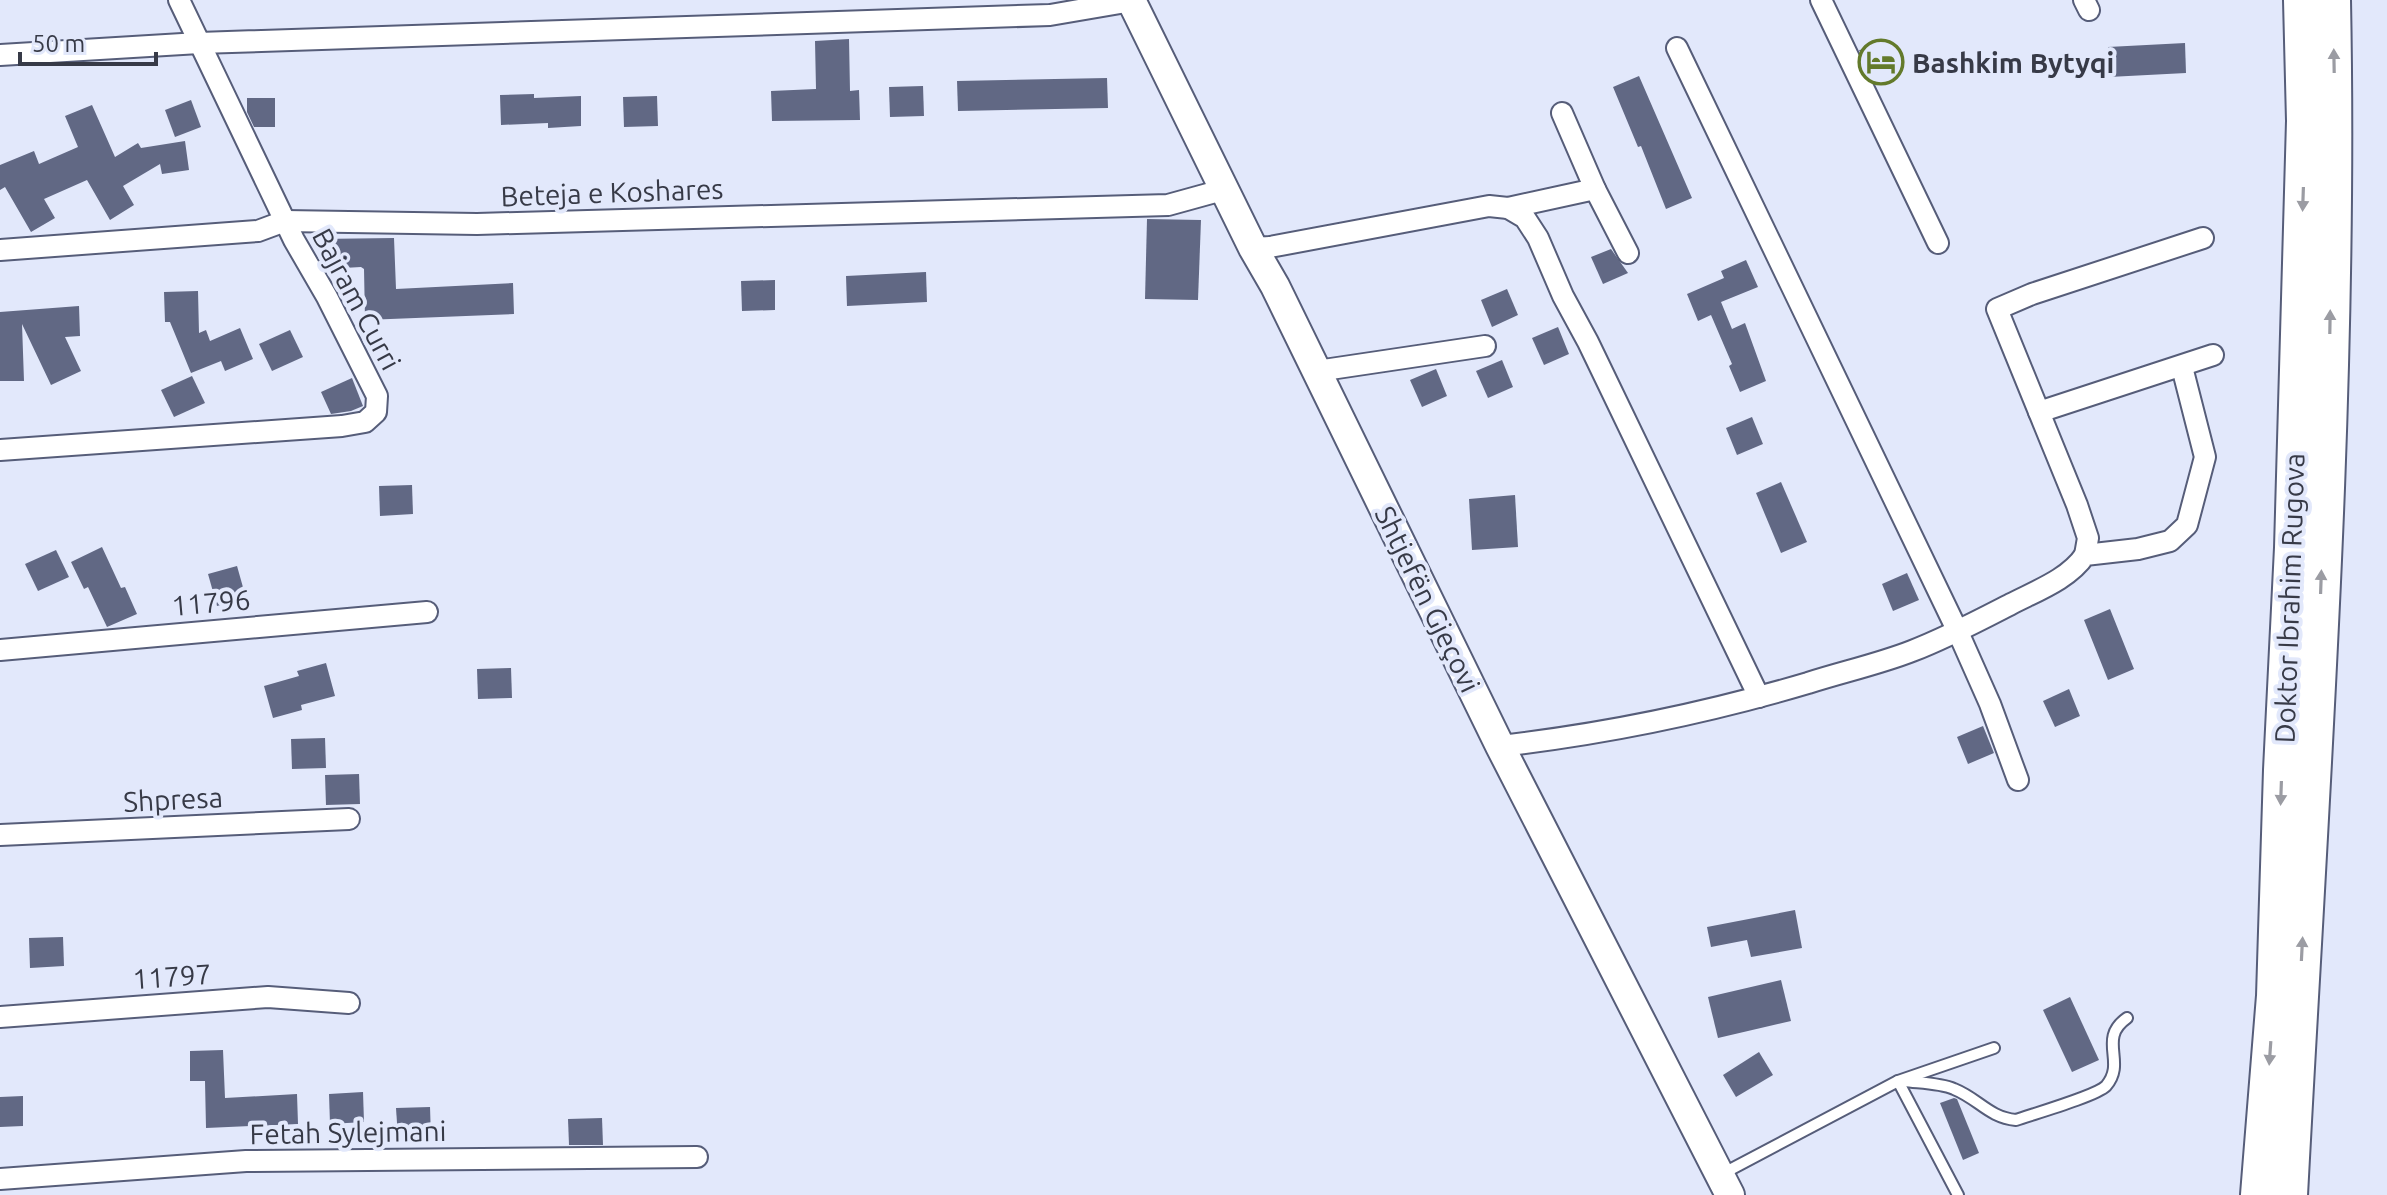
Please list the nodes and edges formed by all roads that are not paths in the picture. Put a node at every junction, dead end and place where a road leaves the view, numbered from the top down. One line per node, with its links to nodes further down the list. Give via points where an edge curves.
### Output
1 (179, 0): 6 (street, Bajram Curri)
2 (1132, 0): 6 (street, via 1050,15); 10 (street, Shtjefën Gjeçovi)
3 (1821, 0): 15 (street)
4 (2302, 0): 43 (highway, Doktor Ibrahim Rugova, one-way to 43, via 2305,121 2293,548 2275,996)
5 (2332, 0): 44 (highway, Doktor Ibrahim Rugova, one-way to 5, via 2327,438 2335,123)
6 (199, 43): 8 (street); 13 (street, Bajram Curri)
7 (1677, 48): 27 (street)
8 (0, 55)
9 (1562, 113): 11 (street)
10 (1226, 189): 13 (street, Beteja e Koshares, via 1168,205 477,224); 16 (street, Shtjefën Gjeçovi)
11 (1595, 189): 12 (street); 18 (street)
12 (1508, 208): 16 (street, via 1462,209); 29 (street, via 1525,218 1538,238)
13 (285, 221): 17 (street, Beteja e Koshares, via 258,231); 24 (street, Bajram Curri, via 377,396 376,412 365,422)
14 (2203, 238): 23 (street, via 1997,309)
15 (1938, 243)
16 (1253, 248): 22 (street, Shtjefën Gjeçovi)
17 (0, 250)
18 (1628, 253)
19 (1485, 346): 22 (street)
20 (2213, 355): 21 (street)
21 (2182, 367): 23 (street); 25 (street, via 2205,457 2187,525 2170,541)
22 (1317, 371): 30 (street, Shtjefën Gjeçovi)
23 (2039, 412): 25 (street, via 2088,538)
24 (0, 450)
25 (2085, 555): 27 (street, via 2058,579)
26 (427, 612): 28 (street, 11796)
27 (1958, 632): 29 (street, via 1910,652); 31 (street)
28 (0, 650)
29 (1759, 697): 30 (street, via 1653,723)
30 (1500, 746): 41 (street, Shtjefën Gjeçovi)
31 (2018, 780)
32 (349, 819): 33 (street, Shpresa)
33 (0, 835)
34 (349, 1003): 35 (street, 11797, via 268,997)
35 (0, 1017)
36 (2127, 1018): 38 (lane, via 2112,1035 2113,1074 2104,1088 2016,1120 1986,1111 1950,1087)
37 (1994, 1048): 38 (lane)
38 (1898, 1081): 41 (lane); 42 (lane)
39 (697, 1157): 40 (street, Fetah Sylejmani, via 246,1161)
40 (0, 1179)
41 (1725, 1185)
42 (1958, 1195)
43 (2259, 1195)
44 (2289, 1195)

